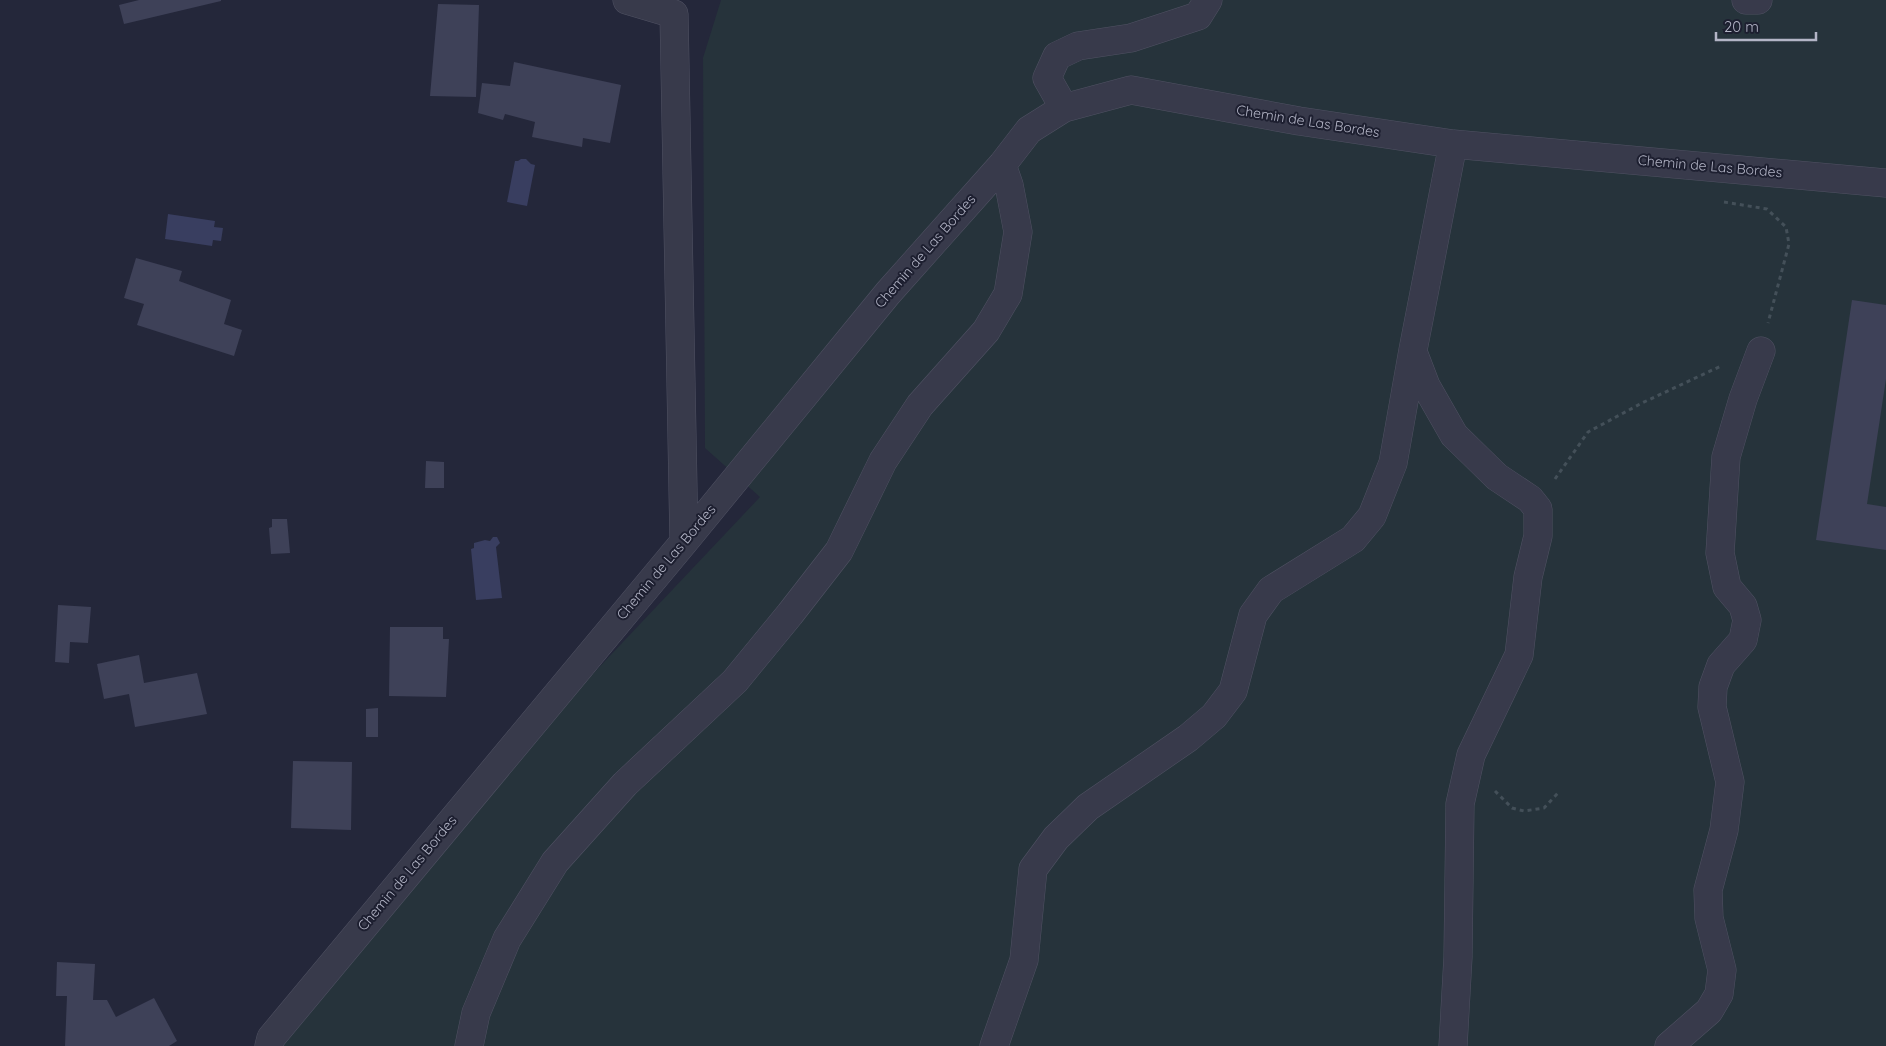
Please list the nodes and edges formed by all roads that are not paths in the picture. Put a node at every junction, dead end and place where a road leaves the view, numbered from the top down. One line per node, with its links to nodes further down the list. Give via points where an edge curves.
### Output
1 (627, 0): 11 (street, via 674,14)
2 (1208, 0): 5 (street, via 1198,16 1131,38 1078,46 1057,56 1047,78)
3 (1746, 0): 4 (street)
4 (1758, 0)
5 (1064, 108): 6 (street, Chemin de Las Bordes, via 1131,90 1299,121); 7 (street, Chemin de Las Bordes, via 1029,130)
6 (1453, 144): 8 (street, Chemin de Las Bordes); 9 (street)
7 (1002, 164): 11 (street, Chemin de Las Bordes, via 888,293); 13 (street, via 1018,232 1008,294 986,331 920,405 883,461 839,551 790,614 735,681 625,784 555,862 507,939 476,1013)
8 (1886, 183)
9 (1413, 350): 14 (street, via 1393,463 1372,516 1352,539 1272,590 1253,615 1233,691 1214,716 1188,738 1088,806 1056,838 1032,869 1024,960); 15 (street, via 1426,386 1454,435 1497,477 1530,499 1538,509 1538,536 1528,577 1519,655 1471,755 1460,804)
10 (1761, 351): 16 (street, via 1726,456 1720,553 1727,587 1743,606 1747,620 1744,640 1721,665 1713,687 1712,707 1730,782 1724,830 1708,890 1709,918 1722,970 1719,994 1709,1011)
11 (684, 542): 12 (street, Chemin de Las Bordes, via 270,1038)
12 (269, 1046)
13 (469, 1046)
14 (994, 1046)
15 (1453, 1046)
16 (1669, 1046)

